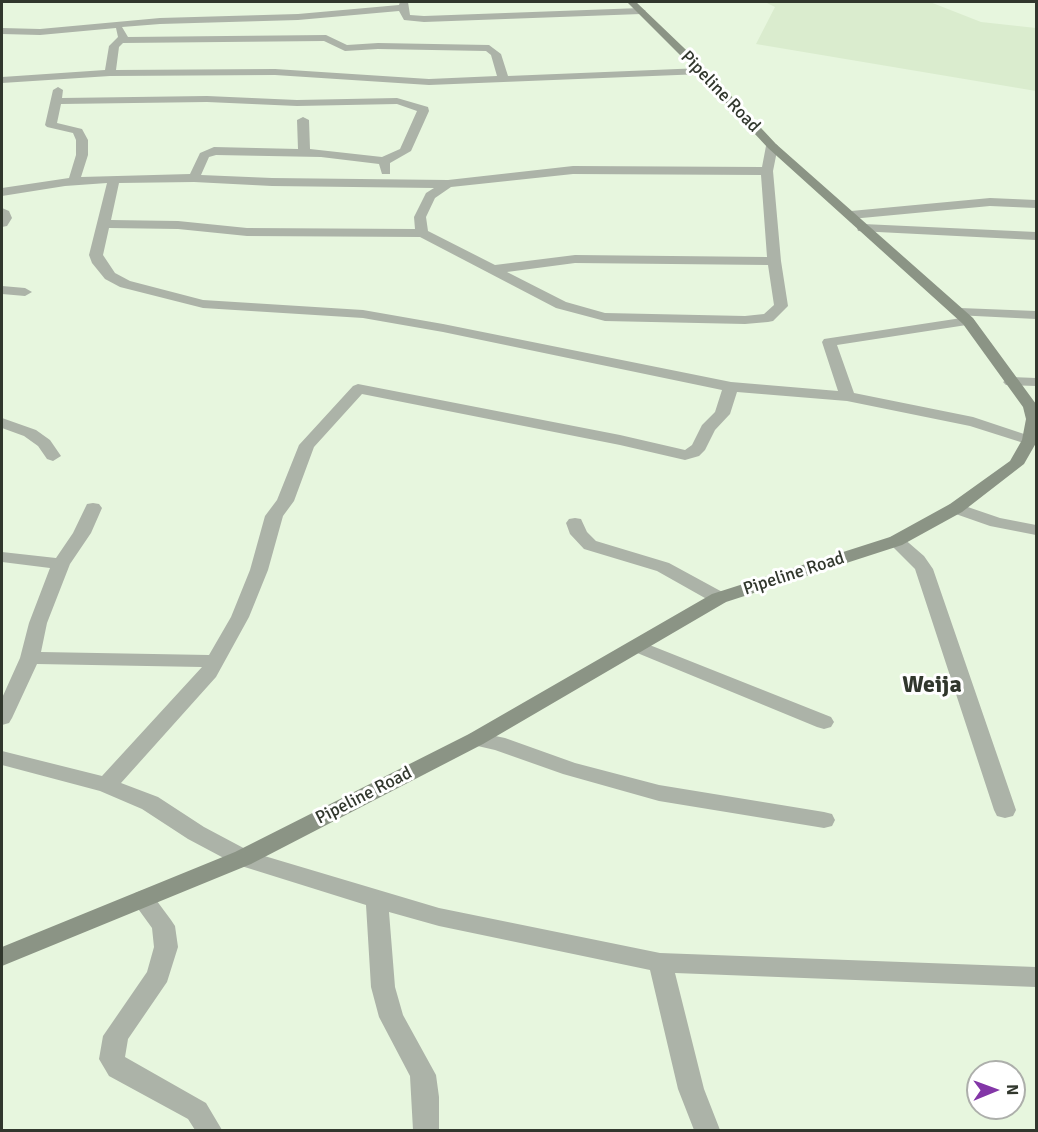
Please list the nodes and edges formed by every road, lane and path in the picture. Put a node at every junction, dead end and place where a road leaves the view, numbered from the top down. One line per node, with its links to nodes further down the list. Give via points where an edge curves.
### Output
1 (631, 2): 3 (street, Pipeline Road)
2 (404, 5): 3 (street, via 407,18 424,19); 4 (street, via 298,17)
3 (640, 11): 9 (street, Pipeline Road)
4 (205, 19): 5 (street); 7 (street)
5 (115, 24): 6 (street, via 40,32); 8 (street)
6 (2, 31)
7 (248, 38): 8 (street); 13 (street, via 326,38 345,48 489,48 496,54)
8 (122, 40): 10 (street, via 114,46)
9 (702, 71): 13 (street); 16 (street, Pipeline Road)
10 (110, 73): 11 (street); 13 (street, via 275,72 410,82)
11 (60, 76): 12 (street); 14 (street)
12 (2, 80)
13 (504, 80)
14 (56, 100): 18 (street, via 390,101 422,107 405,151); 22 (street, via 51,125 78,130 82,140)
15 (303, 120): 17 (street)
16 (772, 146): 19 (street); 28 (street, Pipeline Road)
17 (304, 153): 18 (street); 20 (street, via 211,152 204,155)
18 (384, 161): 23 (street)
19 (767, 171): 24 (street, via 573,170); 33 (street)
20 (194, 177): 21 (street); 23 (street, via 272,183)
21 (114, 179): 22 (street); 30 (street)
22 (74, 182): 25 (street)
23 (384, 182): 24 (street)
24 (448, 184): 31 (street, via 430,196 420,217)
25 (2, 192)
26 (1036, 204): 28 (street, via 990,202)
27 (2, 212): 29 (street, via 6,218)
28 (857, 221): 32 (street); 38 (street, Pipeline Road)
29 (2, 223)
30 (104, 224): 31 (street, via 178,225 247,232); 41 (street, via 96,255 110,276 125,284 203,304 363,314)
31 (423, 234): 34 (street)
32 (1036, 236)
33 (774, 261): 34 (street, via 575,259); 34 (street, via 781,306 768,318 745,320 605,317 561,305)
34 (491, 270)
35 (2, 290): 36 (street)
36 (25, 292)
37 (1036, 315): 38 (street)
38 (964, 316): 39 (street, Pipeline Road); 42 (street, via 872,337 829,342)
39 (1011, 382): 40 (street); 44 (street, Pipeline Road, via 1031,407 1034,419)
40 (1036, 382)
41 (731, 387): 42 (street); 56 (street, via 722,414 708,428 699,447 685,455 358,389 307,445 290,490 274,516 259,570 240,617)
42 (847, 396): 44 (street, via 973,422)
43 (2, 423): 45 (street, via 30,433)
44 (1030, 440): 47 (street, Pipeline Road, via 1016,464)
45 (53, 456)
46 (93, 508): 52 (street)
47 (956, 508): 49 (street); 50 (street, Pipeline Road)
48 (575, 523): 53 (street, via 590,545 663,567)
49 (1036, 530)
50 (896, 541): 53 (street, Pipeline Road); 62 (street, via 924,569)
51 (2, 557): 52 (street)
52 (61, 564): 55 (street, via 38,623)
53 (718, 598): 54 (street, Pipeline Road)
54 (637, 646): 58 (street); 59 (street, Pipeline Road)
55 (30, 658): 56 (street); 57 (street)
56 (214, 661): 61 (street, via 201,683)
57 (2, 718)
58 (824, 722)
59 (476, 738): 63 (street, via 659,793); 64 (street, Pipeline Road)
60 (2, 758): 61 (street)
61 (106, 785): 64 (street, via 150,803)
62 (1005, 810)
63 (824, 820)
64 (243, 858): 65 (street, Pipeline Road); 66 (street)
65 (143, 899): 67 (street, Pipeline Road); 70 (street, via 163,926 166,947 158,975 116,1036 112,1059 118,1068 197,1111)
66 (377, 900): 68 (street, via 439,917); 71 (street, via 383,987 391,1017 423,1075)
67 (2, 957)
68 (660, 963): 69 (street); 72 (street, via 691,1089)
69 (1036, 977)
70 (208, 1131)
71 (426, 1131)
72 (707, 1131)

